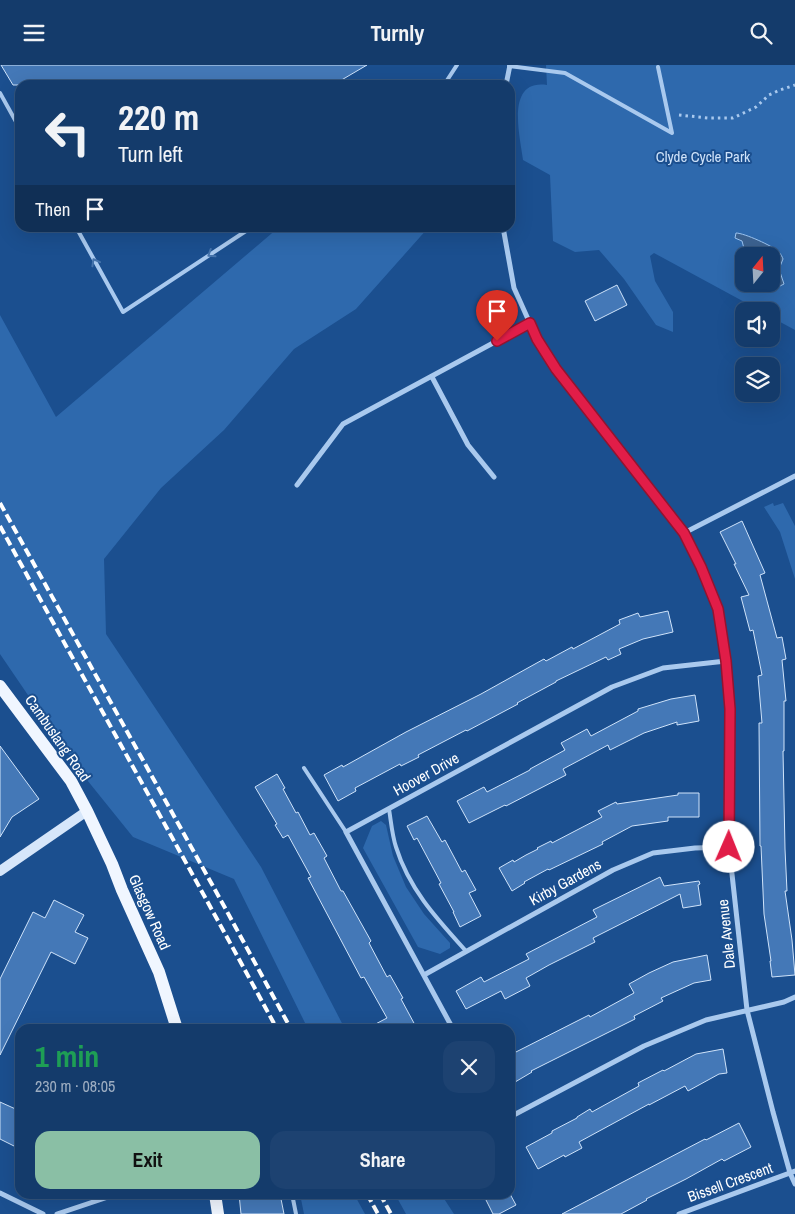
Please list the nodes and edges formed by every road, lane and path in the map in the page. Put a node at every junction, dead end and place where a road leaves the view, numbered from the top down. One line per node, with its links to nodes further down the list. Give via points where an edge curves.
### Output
1 (457, 65): 4 (lane)
2 (509, 65): 5 (street); 8 (lane, via 565,73 672,133)
3 (658, 67): 8 (lane)
4 (447, 80)
5 (507, 80)
6 (795, 85): 8 (path, via 769,95 756,107 733,118)
7 (0, 93): 9 (lane)
8 (668, 113)
9 (15, 120)
10 (79, 232): 11 (lane, one-way to 10, via 123,312)
11 (244, 232)
12 (504, 232): 13 (street, Dale Avenue, via 514,288)
13 (530, 323): 14 (street); 18 (street, Dale Avenue, via 556,369)
14 (432, 377): 16 (street, via 468,445); 17 (street, via 343,425)
15 (795, 476): 18 (street)
16 (494, 477)
17 (297, 485)
18 (684, 533): 19 (street, Dale Avenue, via 718,609)
19 (726, 661): 22 (street, Hoover Drive, via 663,668 612,687); 25 (street, Dale Avenue, via 730,709)
20 (0, 686): 23 (main road, Cambuslang Road, via 71,781)
21 (304, 768): 24 (lane)
22 (389, 809): 24 (street, Hoover Drive); 27 (lane, via 395,846 410,881 425,904)
23 (87, 811): 26 (main road); 31 (main road, Glasgow Road, via 159,972)
24 (346, 832): 28 (street)
25 (729, 847): 27 (street, Kirby Gardens, via 653,853 613,870); 30 (street, Dale Avenue)
26 (0, 871)
27 (466, 951): 28 (street, Kirby Gardens)
28 (424, 975): 32 (street)
29 (795, 997): 30 (street)
30 (747, 1010): 33 (street, via 706,1020 644,1046); 34 (street, Dale Avenue, via 772,1111)
31 (175, 1024)
32 (450, 1024)
33 (515, 1114)
34 (793, 1172): 35 (street, Dale Avenue); 44 (street, Bissell Crescent)
35 (795, 1184)
36 (0, 1193): 40 (street)
37 (102, 1199): 41 (street)
38 (216, 1199): 42 (main road)
39 (293, 1199): 43 (lane)
40 (41, 1214)
41 (57, 1214)
42 (218, 1214)
43 (296, 1214)
44 (679, 1214)

